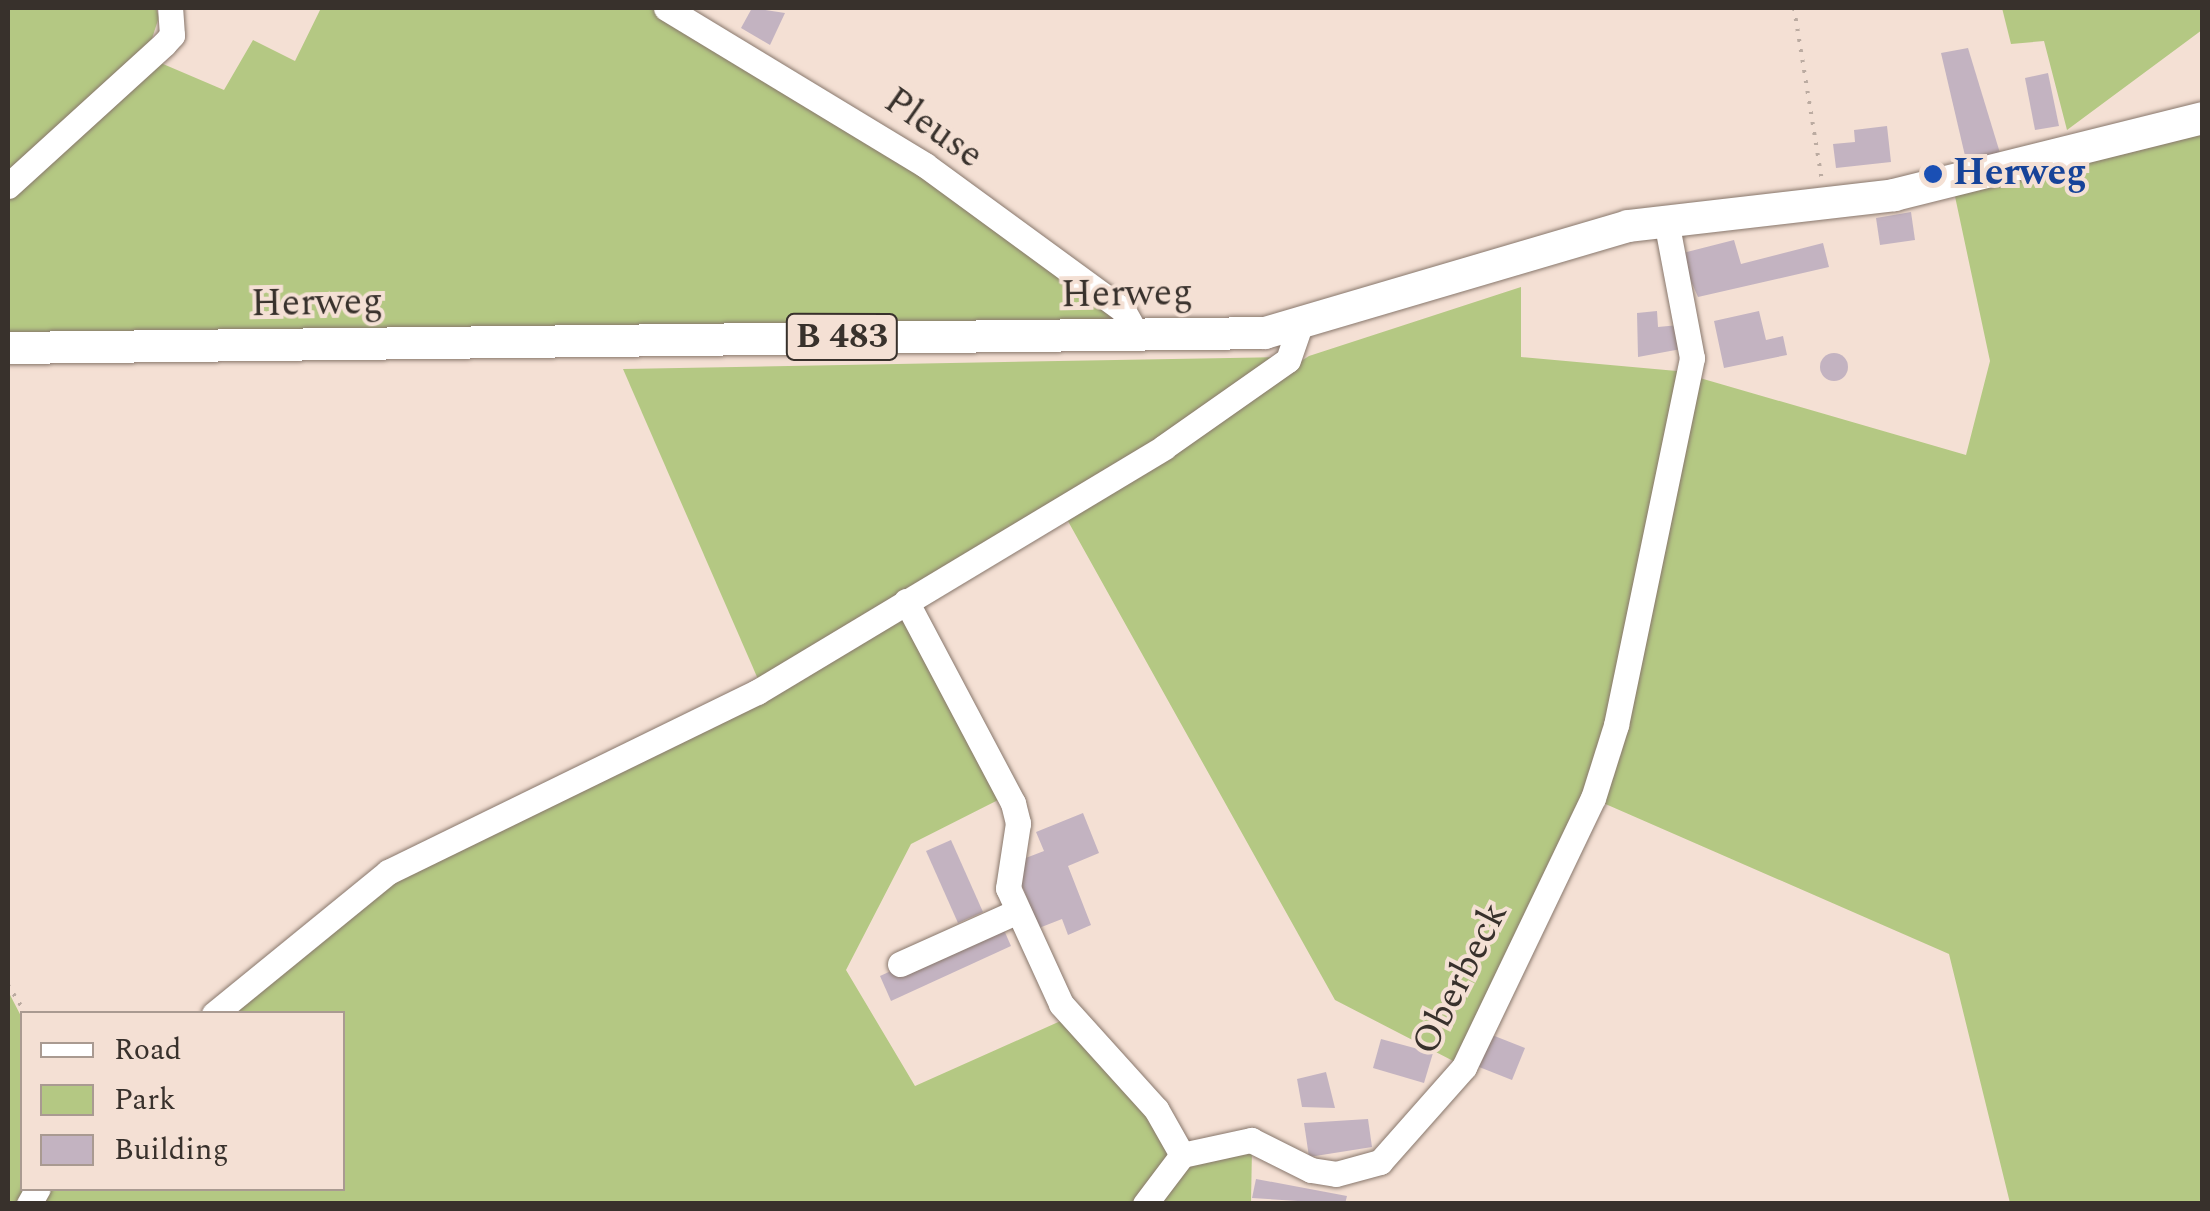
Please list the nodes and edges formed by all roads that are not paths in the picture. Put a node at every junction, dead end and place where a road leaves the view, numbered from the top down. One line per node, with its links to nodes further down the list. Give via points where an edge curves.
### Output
1 (170, 8): 4 (street, via 172,35 164,44)
2 (666, 8): 7 (street, Pleuse, via 924,165 1123,310)
3 (2202, 118): 5 (main road, Herweg / B 483, via 1964,182)
4 (8, 186)
5 (1666, 220): 6 (main road, Herweg / B 483, via 1580,238); 13 (street, Oberbeck, via 1692,358 1634,660 1592,798 1464,1067 1400,1148 1363,1169 1311,1170 1251,1140)
6 (1299, 328): 7 (main road, Herweg / B 483); 9 (street, via 1288,360 1214,415)
7 (1137, 335): 8 (main road, Herweg / B 483)
8 (8, 348)
9 (906, 601): 10 (street, via 1013,803 1018,823 1008,888); 12 (street, via 736,703 388,872)
10 (1018, 911): 11 (street); 13 (street, via 1061,1004 1156,1109)
11 (900, 964)
12 (218, 1011)
13 (1182, 1155): 14 (street)
14 (1145, 1204)

